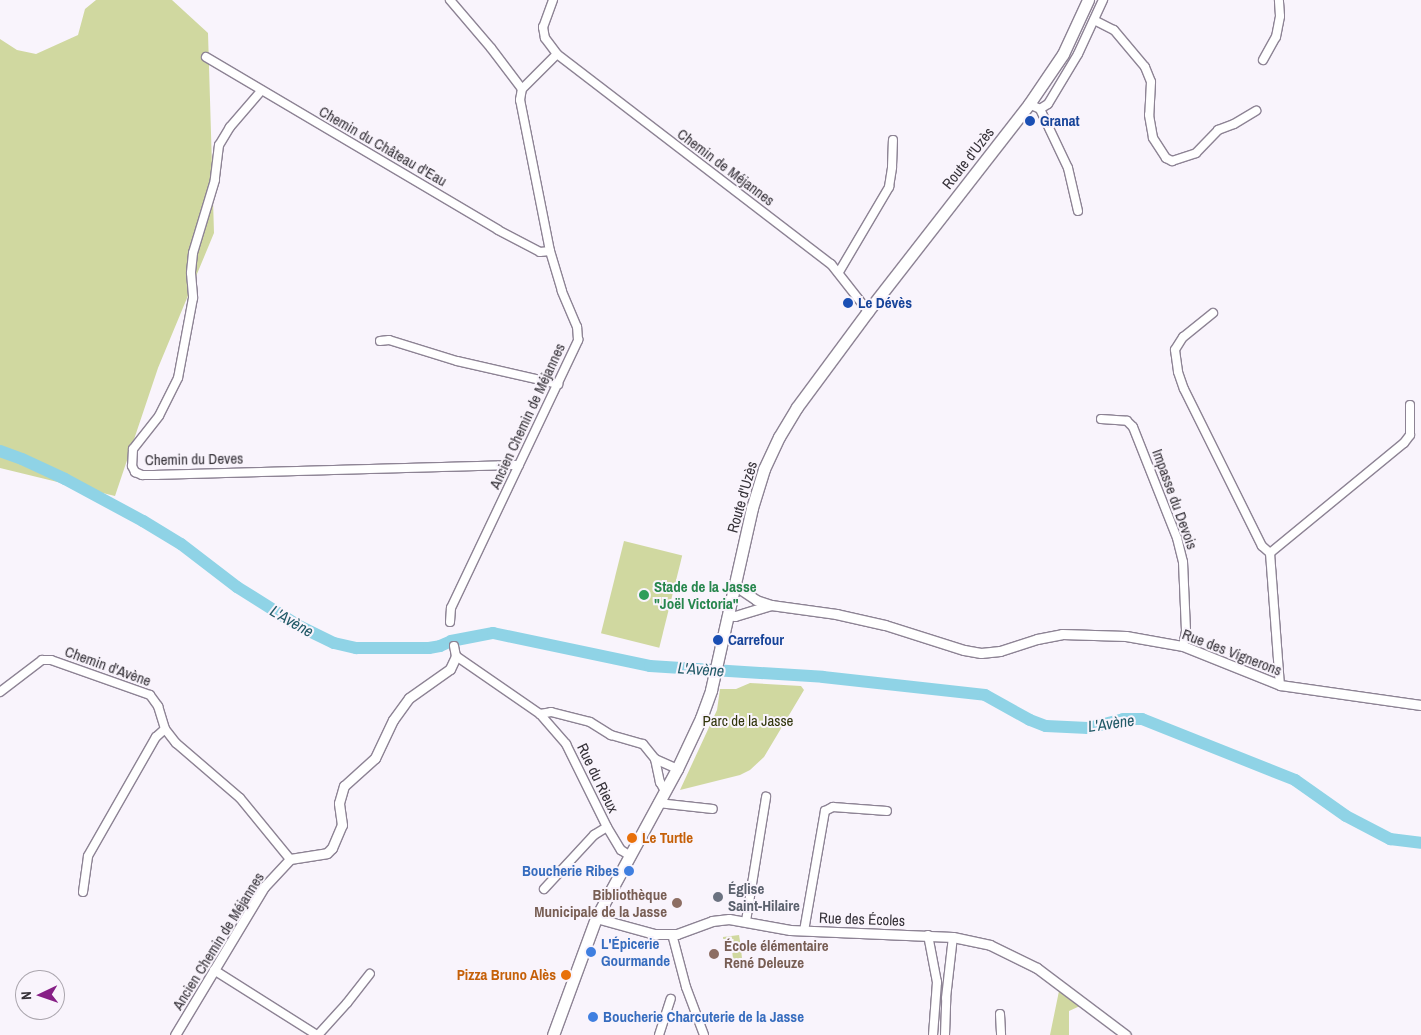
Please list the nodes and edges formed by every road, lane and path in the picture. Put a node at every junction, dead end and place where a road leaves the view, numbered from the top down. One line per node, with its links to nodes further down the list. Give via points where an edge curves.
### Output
1 (450, 0): 10 (street)
2 (553, 0): 7 (street, Chemin de Méjannes, via 543,27 545,38)
3 (1088, 0): 12 (main road, Route d'Uzès)
4 (1103, 0): 6 (street)
5 (1279, 0): 9 (street, via 1276,37)
6 (1094, 20): 12 (street, via 1056,93 1048,104); 13 (street, via 1114,30 1144,67 1151,82 1149,115 1153,138 1166,158 1172,161 1196,153 1218,130)
7 (558, 54): 10 (street); 17 (street, Chemin de Méjannes)
8 (206, 58): 11 (street, Chemin du Château d'Eau)
9 (1264, 60)
10 (522, 89): 16 (street, Ancien Chemin de Méjannes, via 520,100)
11 (261, 91): 16 (street, Chemin du Château d'Eau, via 498,230 540,252); 24 (street, Chemin du Deves, via 219,145 215,180 193,252 193,298 178,378 159,416 133,449 131,461 135,472 157,476)
12 (1034, 106): 15 (street, via 1068,168); 18 (main road, Route d'Uzès)
13 (1256, 111)
14 (893, 140): 17 (street, via 888,186)
15 (1078, 211)
16 (550, 251): 21 (street, Ancien Chemin de Méjannes, via 578,334 576,346)
17 (839, 272): 18 (street, Chemin de Méjannes)
18 (868, 310): 26 (main road, Route d'Uzès, via 797,407 779,438 758,484)
19 (1214, 313): 25 (street, via 1179,343 1175,350 1178,372 1262,546)
20 (380, 341): 21 (street, via 389,340 457,361)
21 (558, 384): 24 (street, Ancien Chemin de Méjannes)
22 (1410, 406): 25 (street, via 1410,434 1404,443)
23 (1101, 419): 31 (street, Impasse du Devois, via 1127,421 1133,427 1177,538 1183,562 1186,631)
24 (519, 465): 29 (street, Ancien Chemin de Méjannes, via 451,608)
25 (1270, 553): 33 (street)
26 (734, 585): 27 (street, Rue des Vignerons, via 756,600); 28 (main road, Route d'Uzès)
27 (771, 605): 28 (street, Rue des Vignerons); 31 (street, Rue des Vignerons, via 885,625 981,653 1000,651 1049,636 1081,633 1126,636)
28 (729, 615): 39 (main road, Route d'Uzès, via 711,690)
29 (450, 622)
30 (454, 646): 32 (street)
31 (1183, 646): 33 (street, Rue des Vignerons)
32 (456, 656): 36 (street, Rue du Rieux); 47 (street, via 450,669 409,698 393,720 375,758 344,786 340,803 342,825 332,848 327,852)
33 (1280, 686): 35 (street, Rue des Vignerons)
34 (0, 692): 37 (street, Chemin d'Avène, via 42,660 51,660 150,695 158,706)
35 (1421, 705)
36 (540, 714): 38 (street, via 551,712 590,722 611,734 644,744); 45 (street, Rue du Rieux, via 566,744)
37 (165, 729): 47 (street, Chemin d'Avène, via 176,743 240,798); 49 (street, via 151,744 88,856)
38 (655, 759): 39 (street); 40 (street)
39 (677, 768): 40 (main road, Route d'Uzès)
40 (665, 792): 42 (main road, Route d'Uzès)
41 (766, 797): 51 (street)
42 (658, 803): 43 (street); 46 (main road, Route d'Uzès)
43 (713, 809)
44 (887, 811): 52 (street, via 833,807 825,811)
45 (606, 827): 46 (street, Rue du Rieux, via 621,850); 48 (street, via 594,835)
46 (629, 855): 50 (main road, Route d'Uzès)
47 (290, 859): 56 (street, Ancien Chemin de Méjannes, via 264,887)
48 (544, 889)
49 (83, 892)
50 (596, 918): 53 (street, Rue des Écoles, via 654,934); 62 (main road, Route d'Uzès)
51 (746, 921): 52 (street, Rue des Écoles); 53 (street, Rue des Écoles, via 720,919)
52 (804, 931): 54 (street, Rue des Écoles)
53 (672, 934): 64 (street, via 686,987)
54 (928, 935): 55 (street, Rue des Écoles); 65 (street, via 937,982)
55 (953, 937): 66 (street); 68 (street, Rue des Écoles, via 990,945 1037,968)
56 (214, 970): 60 (street, Ancien Chemin de Méjannes); 61 (street)
57 (370, 974): 61 (street)
58 (671, 999): 63 (street)
59 (1000, 1014): 67 (street)
60 (175, 1035)
61 (317, 1035)
62 (554, 1035)
63 (659, 1035)
64 (704, 1035)
65 (934, 1035)
66 (945, 1035)
67 (1000, 1035)
68 (1126, 1035)

